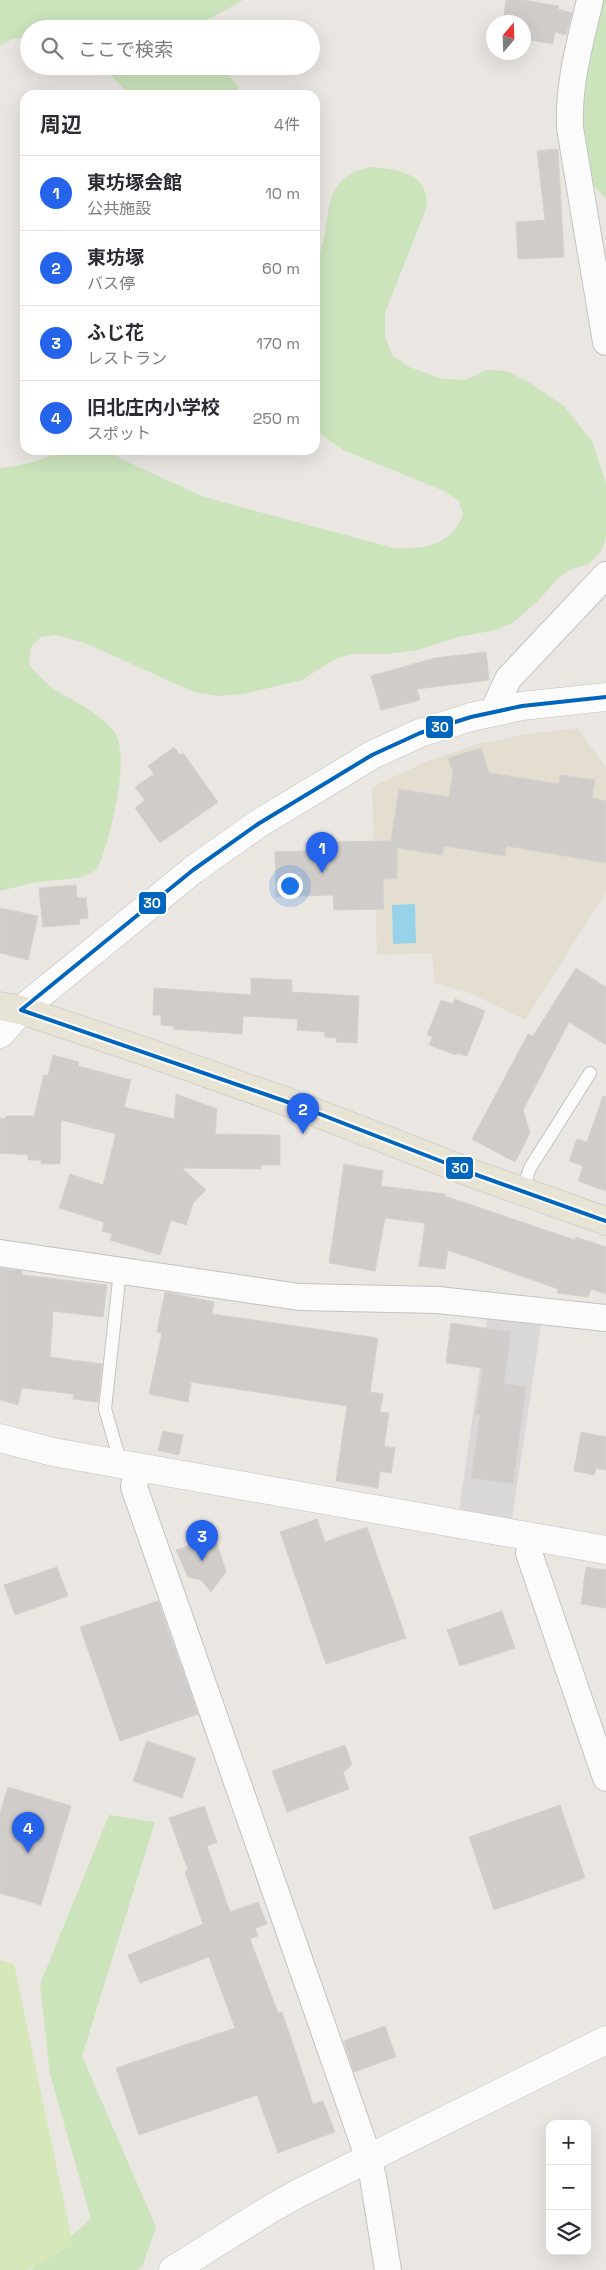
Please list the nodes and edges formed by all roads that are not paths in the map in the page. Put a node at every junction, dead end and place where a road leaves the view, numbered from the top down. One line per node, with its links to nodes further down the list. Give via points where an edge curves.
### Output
1 (590, 0): 2 (street, via 572,76 570,128)
2 (606, 342)
3 (606, 575): 5 (street, via 508,679)
4 (606, 697): 5 (street)
5 (493, 712): 6 (street, via 420,733 372,755 258,824)
6 (10, 1008): 7 (street); 9 (main road, via 299,1106)
7 (0, 1034)
8 (590, 1073): 9 (lane, via 530,1168)
9 (522, 1191): 10 (main road)
10 (606, 1221)
11 (0, 1253): 12 (street)
12 (120, 1271): 13 (street, via 299,1297 438,1300); 15 (lane, via 105,1408)
13 (606, 1318)
14 (0, 1438): 15 (street, via 34,1448)
15 (130, 1466): 16 (street); 20 (street, via 134,1487)
16 (532, 1537): 17 (street); 18 (street, via 529,1553)
17 (606, 1550)
18 (606, 1778)
19 (606, 2040): 20 (street)
20 (368, 2159): 21 (street, via 272,2208); 22 (street)
21 (173, 2270)
22 (388, 2270)

